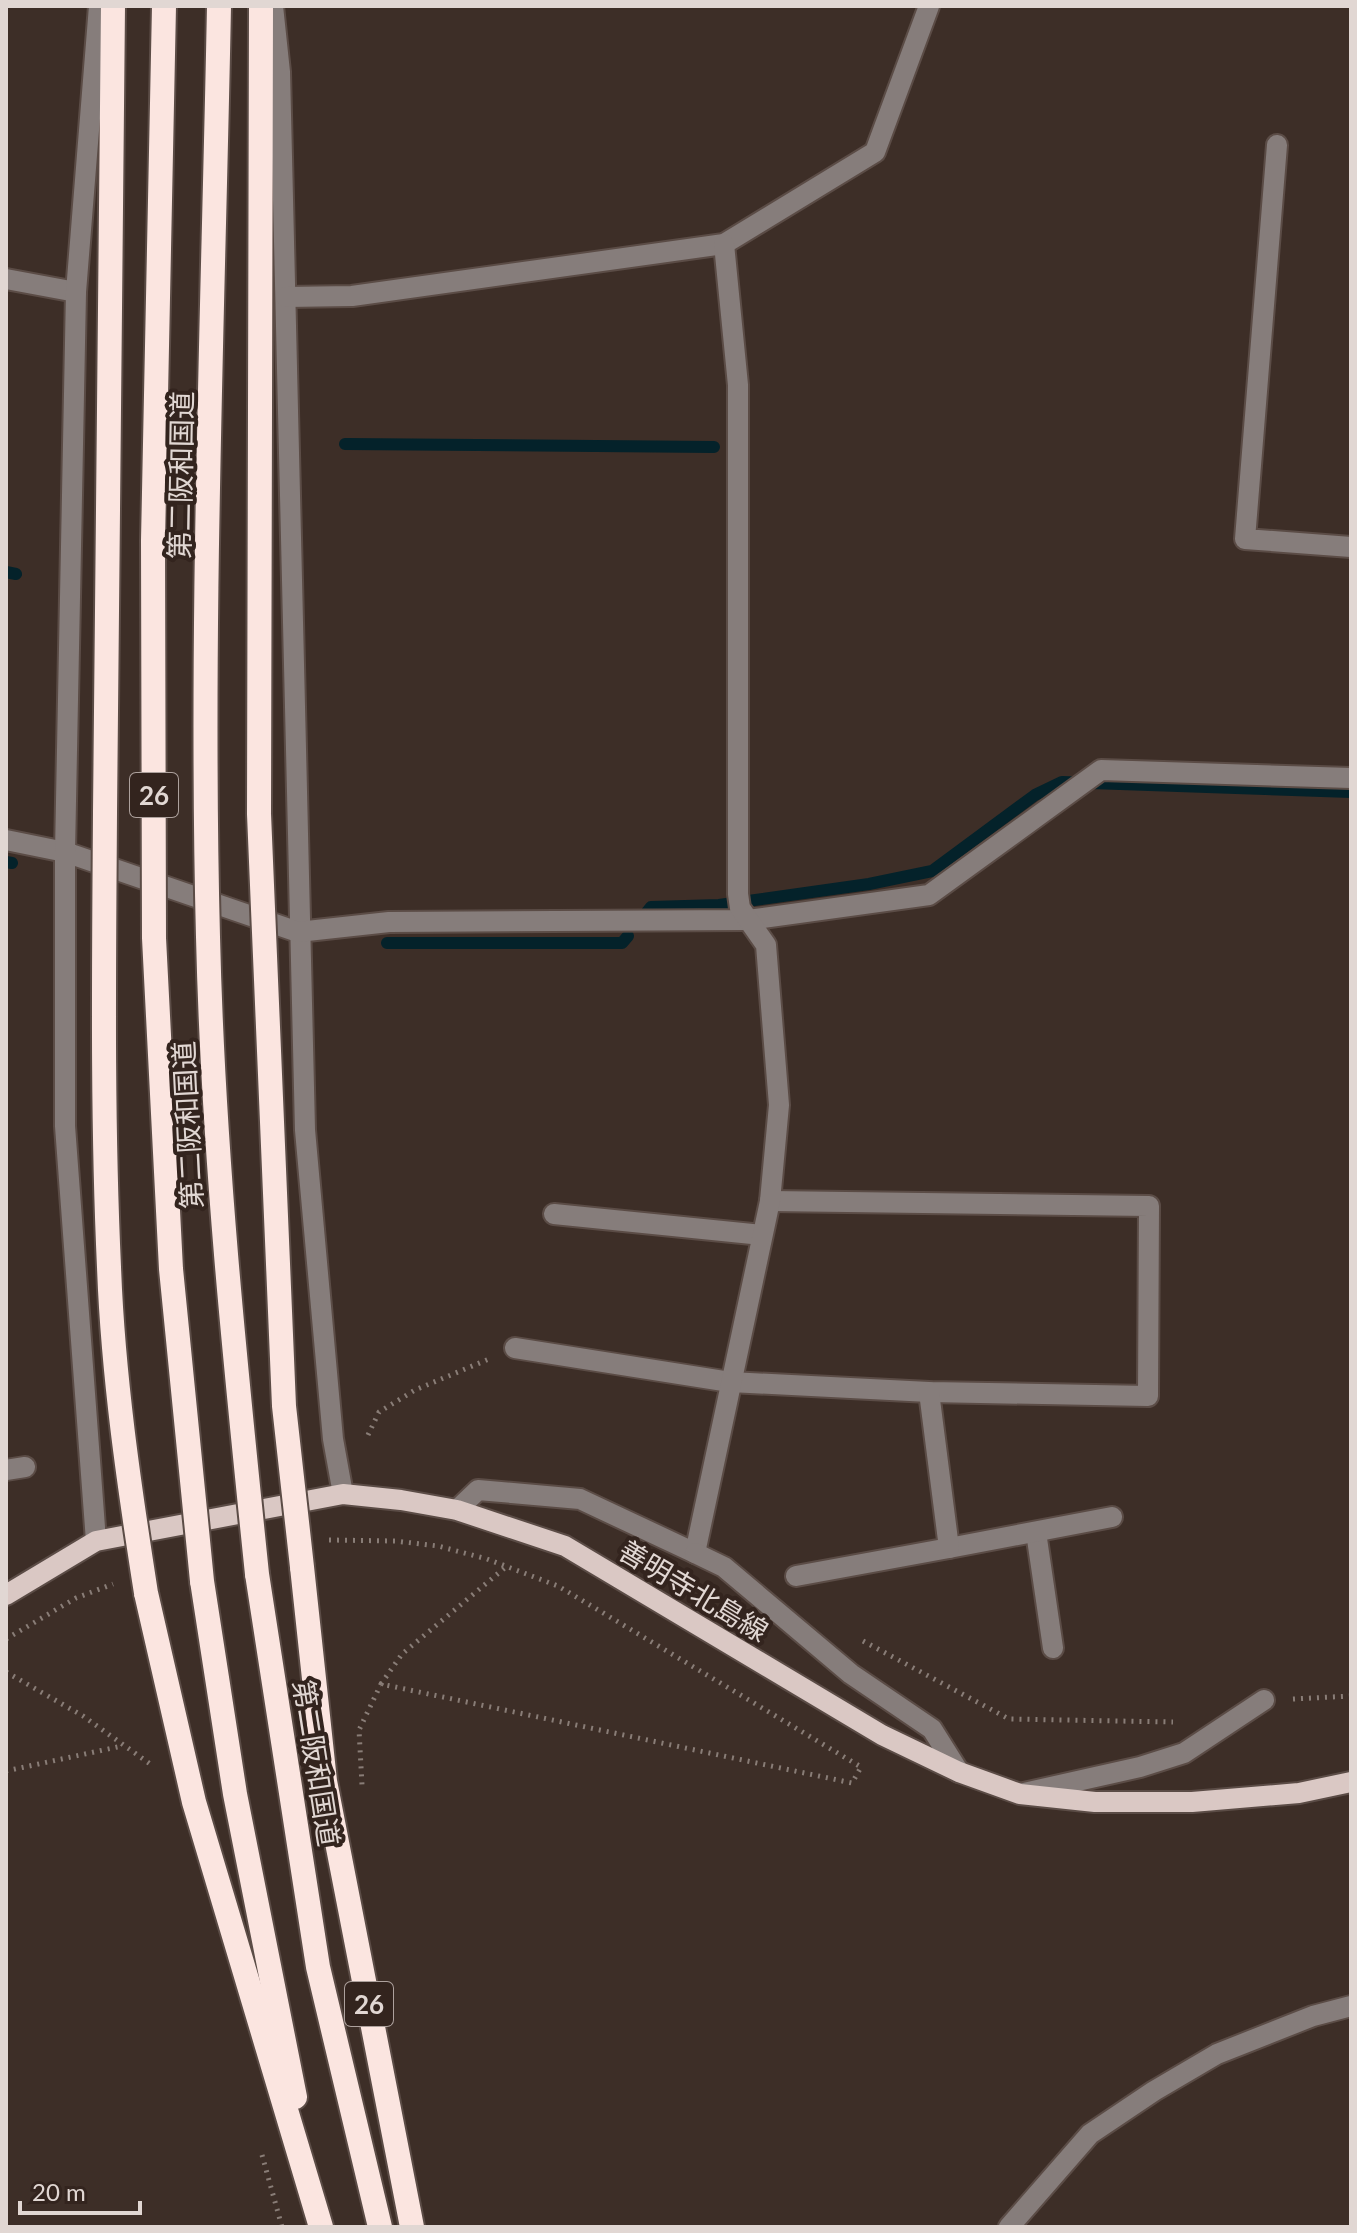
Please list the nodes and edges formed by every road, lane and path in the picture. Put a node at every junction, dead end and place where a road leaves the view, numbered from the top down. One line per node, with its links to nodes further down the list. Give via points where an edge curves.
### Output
1 (99, 6): 11 (street)
2 (113, 6): 52 (highway, 26, bridge, via 103,1113 109,1271 130,1491 146,1593 194,1802)
3 (164, 6): 52 (highway, 第二阪和国道 / 26, bridge, via 153,541 154,938 170,1253 202,1581 235,1794)
4 (219, 6): 53 (highway, 第二阪和国道 / 26, bridge, via 208,543 208,937 224,1263 257,1574 318,1967)
5 (261, 6): 54 (highway, 26, bridge, via 259,814 284,1406 325,1781)
6 (273, 6): 12 (street, via 280,72)
7 (929, 6): 9 (street, via 875,152)
8 (1277, 145): 13 (street, via 1245,539)
9 (724, 244): 12 (street, via 352,296); 17 (street, via 738,385)
10 (6, 279): 11 (street)
11 (76, 292): 16 (street)
12 (286, 297): 18 (street)
13 (1351, 547)
14 (1351, 778): 17 (street, via 1101,770 929,895)
15 (6, 840): 16 (street)
16 (65, 852): 18 (street); 30 (street, via 65,1126)
17 (742, 907): 18 (street, via 389,922); 19 (street, via 766,945 779,1105)
18 (298, 932): 26 (street, via 305,1130 333,1439)
19 (770, 1201): 21 (street); 24 (street, via 1149,1206 1148,1396)
20 (554, 1214): 21 (street)
21 (762, 1235): 23 (street)
22 (515, 1348): 23 (street); 25 (path, via 415,1390 379,1412)
23 (730, 1382): 24 (street); 33 (street)
24 (929, 1392): 32 (street)
25 (368, 1435)
26 (343, 1494): 27 (main road, 善明寺北島線); 30 (main road, 善明寺北島線)
27 (457, 1510): 33 (street, via 478,1490 580,1499); 48 (main road, 善明寺北島線, via 565,1546 882,1735)
28 (1112, 1517): 29 (street)
29 (1036, 1532): 32 (street); 38 (street)
30 (96, 1541): 36 (main road, 善明寺北島線)
31 (395, 1541): 34 (path, via 438,1546)
32 (949, 1548): 35 (street)
33 (695, 1553): 48 (street, via 724,1567 851,1674 932,1729)
34 (507, 1566): 40 (path, via 402,1654); 40 (path, via 558,1586 861,1767 852,1783)
35 (796, 1576)
36 (6, 1595)
37 (860, 1640): 43 (path, via 1009,1719)
38 (1053, 1648)
39 (6, 1672): 44 (path)
40 (381, 1684): 47 (path, via 359,1730)
41 (1351, 1696): 42 (path)
42 (1264, 1700): 43 (street)
43 (1228, 1724): 50 (street, via 1184,1753)
44 (123, 1746): 45 (path); 46 (path)
45 (160, 1770)
46 (6, 1771)
47 (360, 1771)
48 (959, 1772): 50 (main road, 善明寺北島線)
49 (1351, 1782): 50 (main road, 善明寺北島線, via 1299,1793 1192,1802 1095,1802)
50 (1020, 1794)
51 (1351, 2006): 55 (street, via 1217,2054 1154,2091 1090,2134)
52 (320, 2224)
53 (380, 2227)
54 (412, 2227)
55 (1009, 2227)

